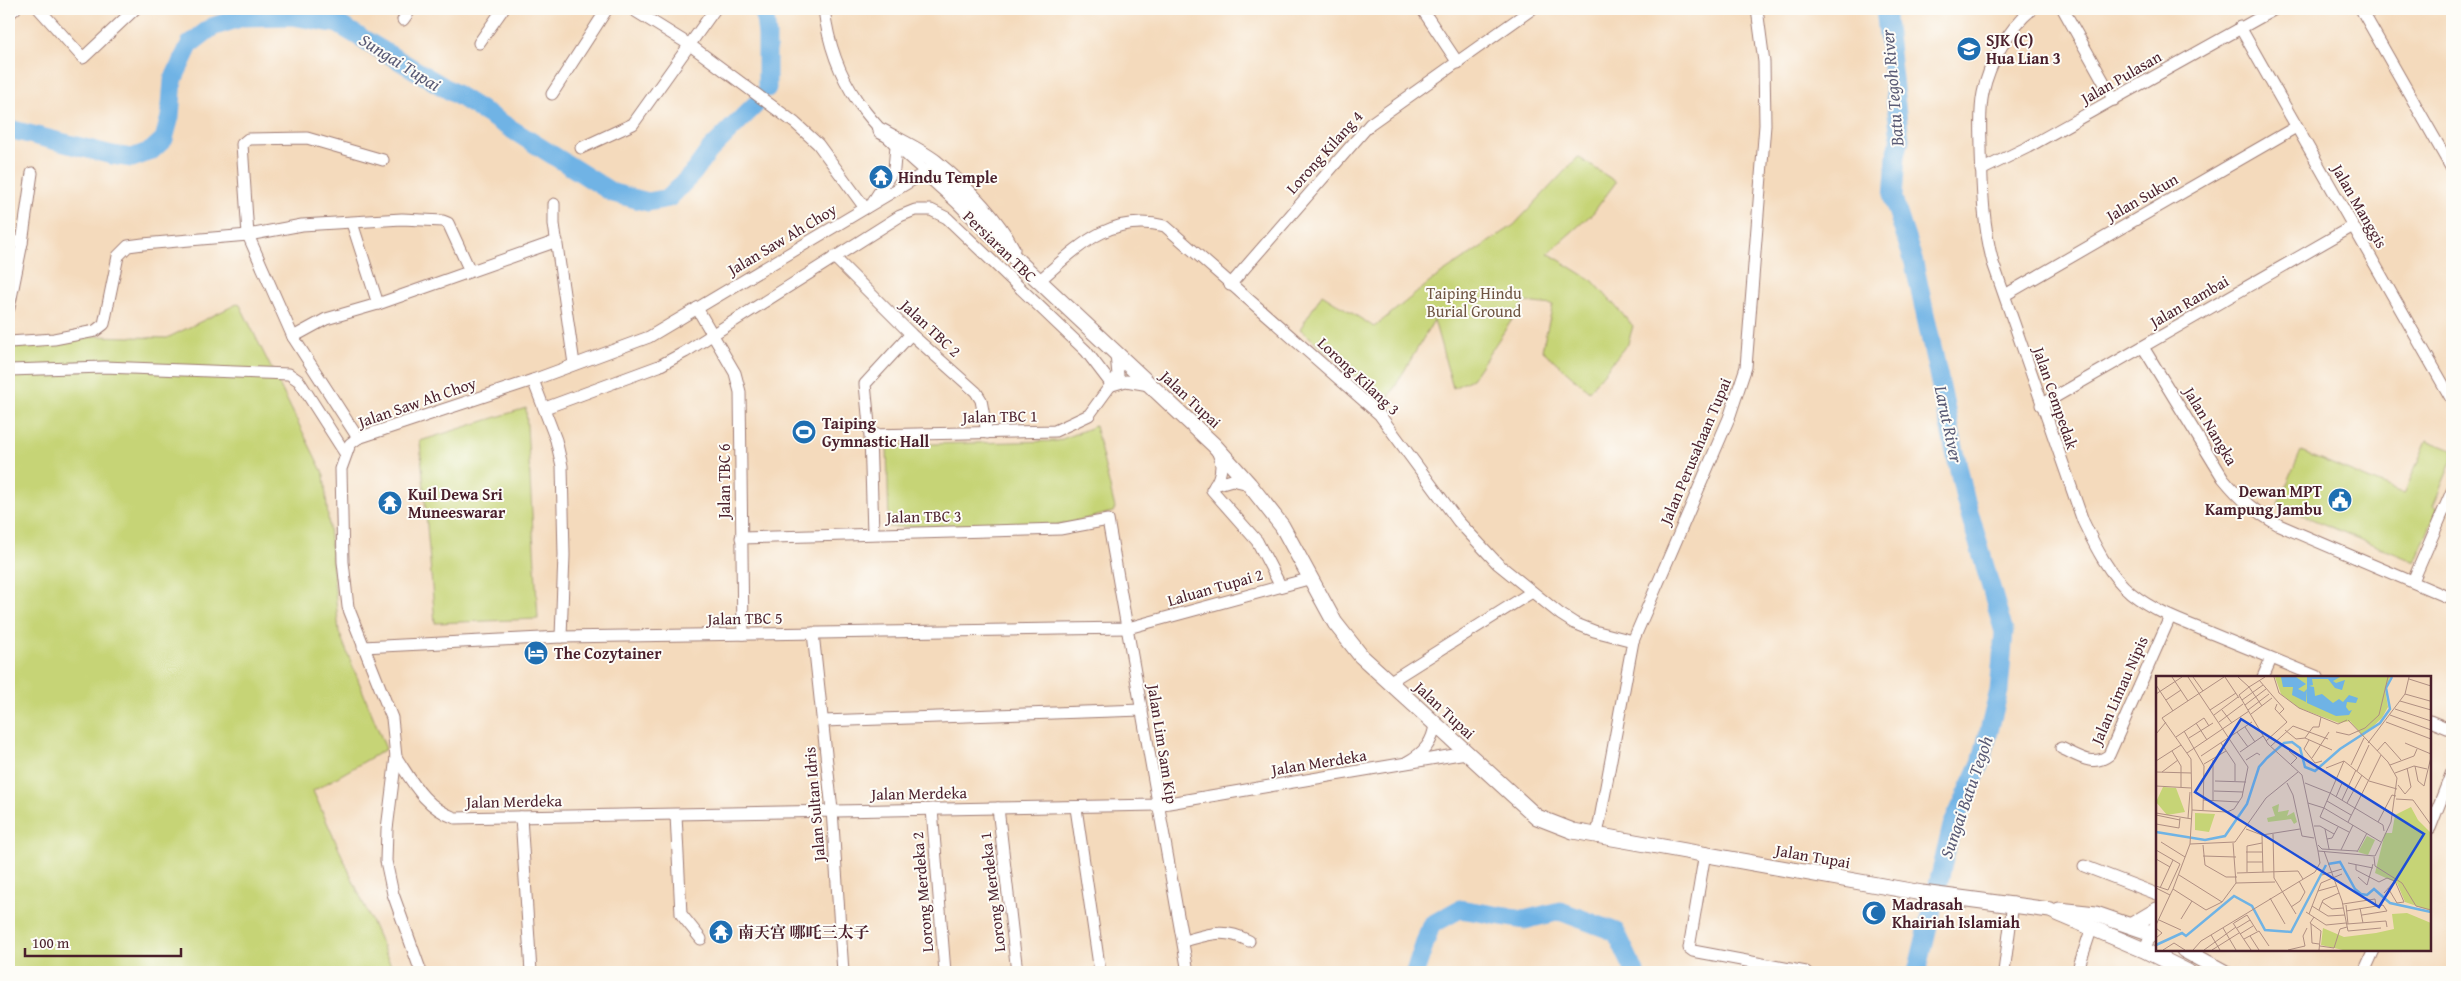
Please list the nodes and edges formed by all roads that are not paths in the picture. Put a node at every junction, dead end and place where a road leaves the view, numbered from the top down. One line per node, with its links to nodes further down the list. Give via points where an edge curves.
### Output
1 (15, 9): 17 (street)
2 (38, 9): 3 (street, via 84,58)
3 (135, 9)
4 (411, 9): 18 (street)
5 (503, 9): 20 (street)
6 (607, 9): 23 (street)
7 (632, 9): 21 (street)
8 (715, 9): 21 (street)
9 (824, 9): 26 (street, Jalan Tupai, via 826,33 837,68)
10 (1422, 9): 22 (street)
11 (1532, 9): 22 (street, Lorong Kilang 4)
12 (1758, 9): 87 (street, Jalan Perusahaan Tupai, via 1764,62 1765,125 1746,366 1730,418)
13 (2032, 9): 32 (street, Jalan Cempedak, via 2006,38 1983,92 1980,116)
14 (2063, 9): 24 (street)
15 (2275, 9): 19 (street, Jalan Pulasan)
16 (2361, 9): 29 (street)
17 (9, 14)
18 (403, 20)
19 (2240, 27): 24 (street, Jalan Pulasan); 25 (street, Jalan Manggis)
20 (479, 43)
21 (690, 45): 28 (street, via 633,124); 36 (street, via 795,123 818,144)
22 (1458, 63): 47 (street, Lorong Kilang 4, via 1370,124)
23 (552, 94)
24 (2114, 100): 32 (street, Jalan Pulasan)
25 (2296, 126): 38 (street, Jalan Manggis); 48 (street, Jalan Sukun)
26 (881, 131): 27 (street, Jalan Tupai); 44 (main road, via 934,162 975,200 1001,229)
27 (896, 146): 33 (street, Jalan Tupai); 36 (street, via 894,169)
28 (581, 148)
29 (2448, 150): 31 (street)
30 (384, 160): 39 (street, via 308,138 245,140 242,144)
31 (2452, 169)
32 (1982, 170): 48 (street, Jalan Cempedak, via 1985,234)
33 (926, 172): 36 (street, Jalan Saw Ah Choy); 44 (main road, Jalan Tupai)
34 (32, 173): 42 (street)
35 (554, 204): 41 (street)
36 (868, 206): 51 (street, Jalan Saw Ah Choy)
37 (352, 223): 39 (street, via 302,225); 45 (street, via 402,219 446,222); 49 (street)
38 (2352, 226): 56 (street, Jalan Rambai); 63 (street, Jalan Manggis)
39 (248, 235): 54 (street); 55 (street, via 128,246 115,263 104,324 94,331 54,339)
40 (9, 240): 42 (street)
41 (557, 241): 45 (street); 58 (street)
42 (22, 244): 50 (street)
43 (834, 257): 52 (street, Jalan TBC 2); 53 (street, Persiaran TBC); 61 (street, Persiaran TBC, via 900,216 915,210 932,210 947,218 1086,351)
44 (1020, 263): 46 (main road, Jalan Tupai)
45 (470, 271): 49 (street)
46 (1039, 281): 47 (street, Lorong Kilang 3, via 1096,235 1122,224 1149,222 1165,226); 57 (main road, Jalan Tupai)
47 (1230, 285): 80 (street, Lorong Kilang 3, via 1379,414 1458,521 1498,564)
48 (2005, 295): 64 (street, Jalan Cempedak)
49 (378, 304): 54 (street, via 326,319)
50 (9, 308)
51 (697, 308): 53 (street, Jalan TBC 6); 58 (street, Jalan Saw Ah Choy, via 649,337)
52 (911, 334): 66 (street, Jalan TBC 2, via 976,392 981,400); 67 (street, via 866,384)
53 (713, 335): 65 (street, Persiaran TBC, via 659,366); 76 (street, Jalan TBC 6, via 735,372 740,392)
54 (293, 337): 68 (street)
55 (9, 342)
56 (2143, 347): 64 (street, Jalan Rambai); 78 (street, Jalan Nangka, via 2223,478 2257,514)
57 (1116, 355): 61 (street, via 1118,376); 62 (main road, Jalan Tupai)
58 (574, 364): 60 (street, Jalan Saw Ah Choy)
59 (9, 370): 70 (street, via 104,368 290,374 299,381)
60 (533, 380): 65 (street); 68 (street, Jalan Saw Ah Choy)
61 (1112, 385): 62 (street, via 1126,381); 66 (street, Jalan TBC 1, via 1089,415 1055,431)
62 (1150, 385): 69 (main road, Jalan Tupai)
63 (2452, 400)
64 (2041, 405): 82 (street, Jalan Cempedak, via 2093,542 2130,592)
65 (545, 408): 86 (street, via 562,466 564,555)
66 (987, 433): 67 (street, Jalan TBC 1)
67 (870, 435): 75 (street)
68 (358, 438): 70 (street, Jalan Saw Ah Choy)
69 (1214, 445): 71 (main road, Jalan Tupai); 72 (street, via 1222,466)
70 (345, 453): 88 (street, via 341,469 343,562 348,607)
71 (1249, 484): 72 (street, via 1232,480); 77 (main road, Jalan Tupai, via 1282,526)
72 (1215, 485): 79 (street, via 1212,490 1257,541)
73 (2452, 491): 78 (street)
74 (1108, 520): 75 (street, Jalan TBC 3, via 1060,529); 83 (street, Jalan Lim Sam Kip)
75 (873, 533): 76 (street, Jalan TBC 3)
76 (740, 538): 85 (street, Jalan TBC 6)
77 (1312, 578): 79 (street, Laluan Tupai 2); 92 (main road, Jalan Tupai, via 1347,640)
78 (2413, 581): 81 (street, Jalan Nangka)
79 (1280, 585): 83 (street, Laluan Tupai 2)
80 (1532, 592): 87 (street, Lorong Kilang 3, via 1574,623); 92 (street)
81 (2452, 598)
82 (2170, 617): 89 (street, Jalan Cempedak); 98 (street, Jalan Limau Nipis, via 2109,755 2094,762)
83 (1128, 628): 84 (street, Jalan TBC 5); 93 (street, Jalan Lim Sam Kip)
84 (813, 633): 85 (street, Jalan TBC 5); 94 (street, Jalan Sultan Idris)
85 (743, 634): 86 (street, Jalan TBC 5)
86 (561, 636): 88 (street, Jalan TBC 5)
87 (1633, 641): 111 (street, Jalan Perusahaan Tupai)
88 (363, 647): 100 (street, via 392,718)
89 (2271, 658): 90 (street); 91 (street, Jalan Cempedak)
90 (2263, 676)
91 (2316, 676)
92 (1389, 682): 96 (main road, Jalan Tupai)
93 (1142, 710): 94 (street); 103 (street, Jalan Lim Sam Kip)
94 (823, 720): 106 (street, Jalan Sultan Idris)
95 (2431, 721): 97 (street)
96 (1435, 724): 99 (main road, Jalan Tupai); 101 (street, via 1434,737 1426,748)
97 (2452, 730)
98 (2061, 748)
99 (1466, 753): 101 (street, Jalan Merdeka); 111 (main road, Jalan Tupai, via 1537,817 1564,829)
100 (396, 757): 109 (street, Jalan Merdeka, via 423,798 439,812 455,818); 127 (street, via 386,829 386,861 393,894)
101 (1402, 765): 103 (street, Jalan Merdeka)
102 (2452, 772): 110 (street)
103 (1157, 805): 105 (street, Jalan Merdeka); 122 (street, Jalan Lim Sam Kip)
104 (998, 808): 105 (street, Jalan Merdeka); 107 (street, Jalan Merdeka); 131 (street, Lorong Merdeka 1)
105 (1076, 808): 132 (street)
106 (832, 810): 107 (street, Jalan Merdeka); 108 (street, Jalan Merdeka); 129 (street, Jalan Sultan Idris)
107 (932, 810): 130 (street, Lorong Merdeka 2)
108 (676, 815): 109 (street, Jalan Merdeka); 121 (street, via 681,914)
109 (521, 817): 128 (street)
110 (2431, 825)
111 (1597, 835): 112 (main road, Jalan Tupai)
112 (1705, 853): 115 (main road, Jalan Tupai, via 1915,891); 134 (street, via 1689,948)
113 (2084, 866): 114 (street)
114 (2156, 894)
115 (2013, 903): 116 (main road, Jalan Tupai); 135 (street)
116 (2050, 910): 118 (main road, via 2080,911); 119 (main road, Jalan Tupai)
117 (2156, 911): 118 (main road)
118 (2132, 925): 120 (main road)
119 (2092, 928): 124 (main road, Jalan Tupai); 136 (street)
120 (2155, 929): 124 (street)
121 (701, 938)
122 (1184, 941): 123 (street, via 1216,933 1233,933); 133 (street, Jalan Lim Sam Kip)
123 (1249, 941)
124 (2144, 950): 137 (main road, Jalan Tupai)
125 (2186, 951): 138 (main road)
126 (2374, 951): 139 (street)
127 (421, 972)
128 (531, 972)
129 (843, 972)
130 (945, 972)
131 (1017, 972)
132 (1100, 972)
133 (1188, 972)
134 (1806, 972)
135 (2004, 972)
136 (2077, 972)
137 (2188, 972)
138 (2224, 972)
139 (2364, 972)

